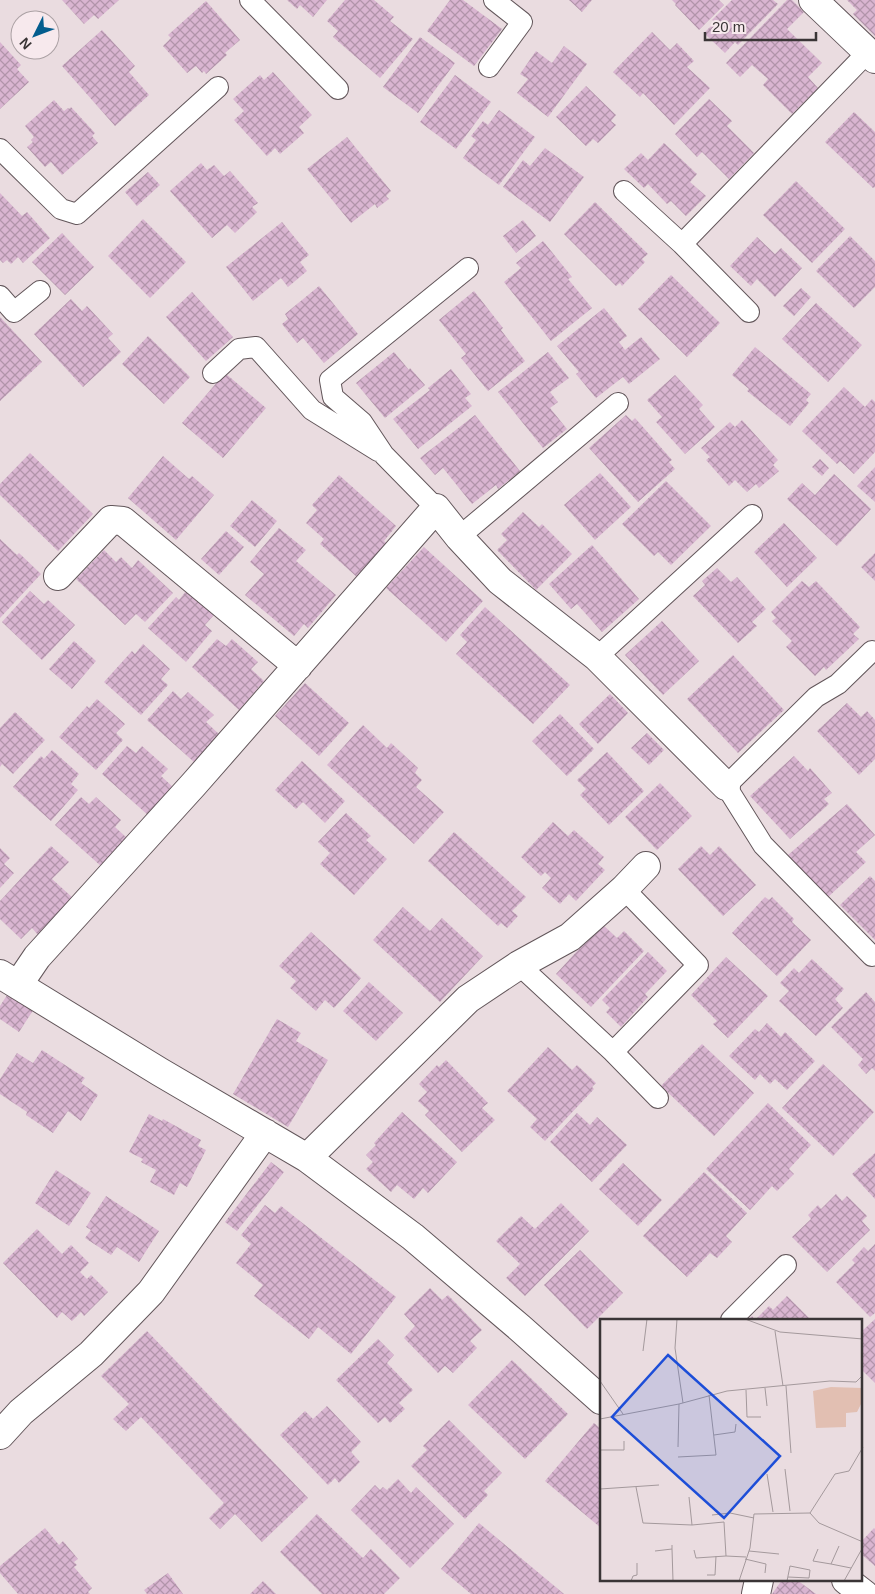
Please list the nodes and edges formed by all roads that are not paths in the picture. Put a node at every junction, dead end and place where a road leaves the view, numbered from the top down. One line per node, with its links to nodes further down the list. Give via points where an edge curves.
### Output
1 (250, 0): 7 (lane)
2 (494, 0): 5 (lane, via 522,22)
3 (813, 0): 4 (street)
4 (872, 55): 10 (lane)
5 (489, 67)
6 (218, 87): 8 (lane, via 76,214 61,209)
7 (338, 89)
8 (0, 149)
9 (624, 191): 10 (lane)
10 (682, 244): 14 (lane)
11 (468, 268): 17 (lane, via 330,380 333,397 362,422)
12 (40, 291): 13 (lane, via 14,312)
13 (0, 296)
14 (748, 312)
15 (212, 373): 17 (lane, via 238,349 256,347 312,410)
16 (618, 403): 20 (lane)
17 (384, 455): 18 (lane)
18 (436, 508): 20 (street); 24 (street)
19 (752, 515): 23 (lane)
20 (459, 537): 23 (street, via 500,581)
21 (58, 576): 24 (street, via 110,520 123,521)
22 (872, 651): 25 (lane, via 838,684 816,697)
23 (597, 657): 25 (street)
24 (298, 666): 30 (street, via 37,957)
25 (726, 786): 28 (lane, via 762,845)
26 (646, 866): 27 (street)
27 (624, 889): 29 (street, via 570,937); 31 (lane, via 698,966)
28 (872, 956)
29 (519, 965): 31 (lane); 34 (street, via 468,999)
30 (9, 980): 33 (street)
31 (613, 1052): 32 (lane)
32 (658, 1098)
33 (265, 1133): 34 (street); 38 (street, via 151,1292 91,1354 21,1412)
34 (308, 1158): 37 (street, via 413,1237)
35 (786, 1265): 36 (lane)
36 (732, 1319)
37 (600, 1399)
38 (0, 1435)
39 (849, 1582): 40 (street)
40 (864, 1594)

